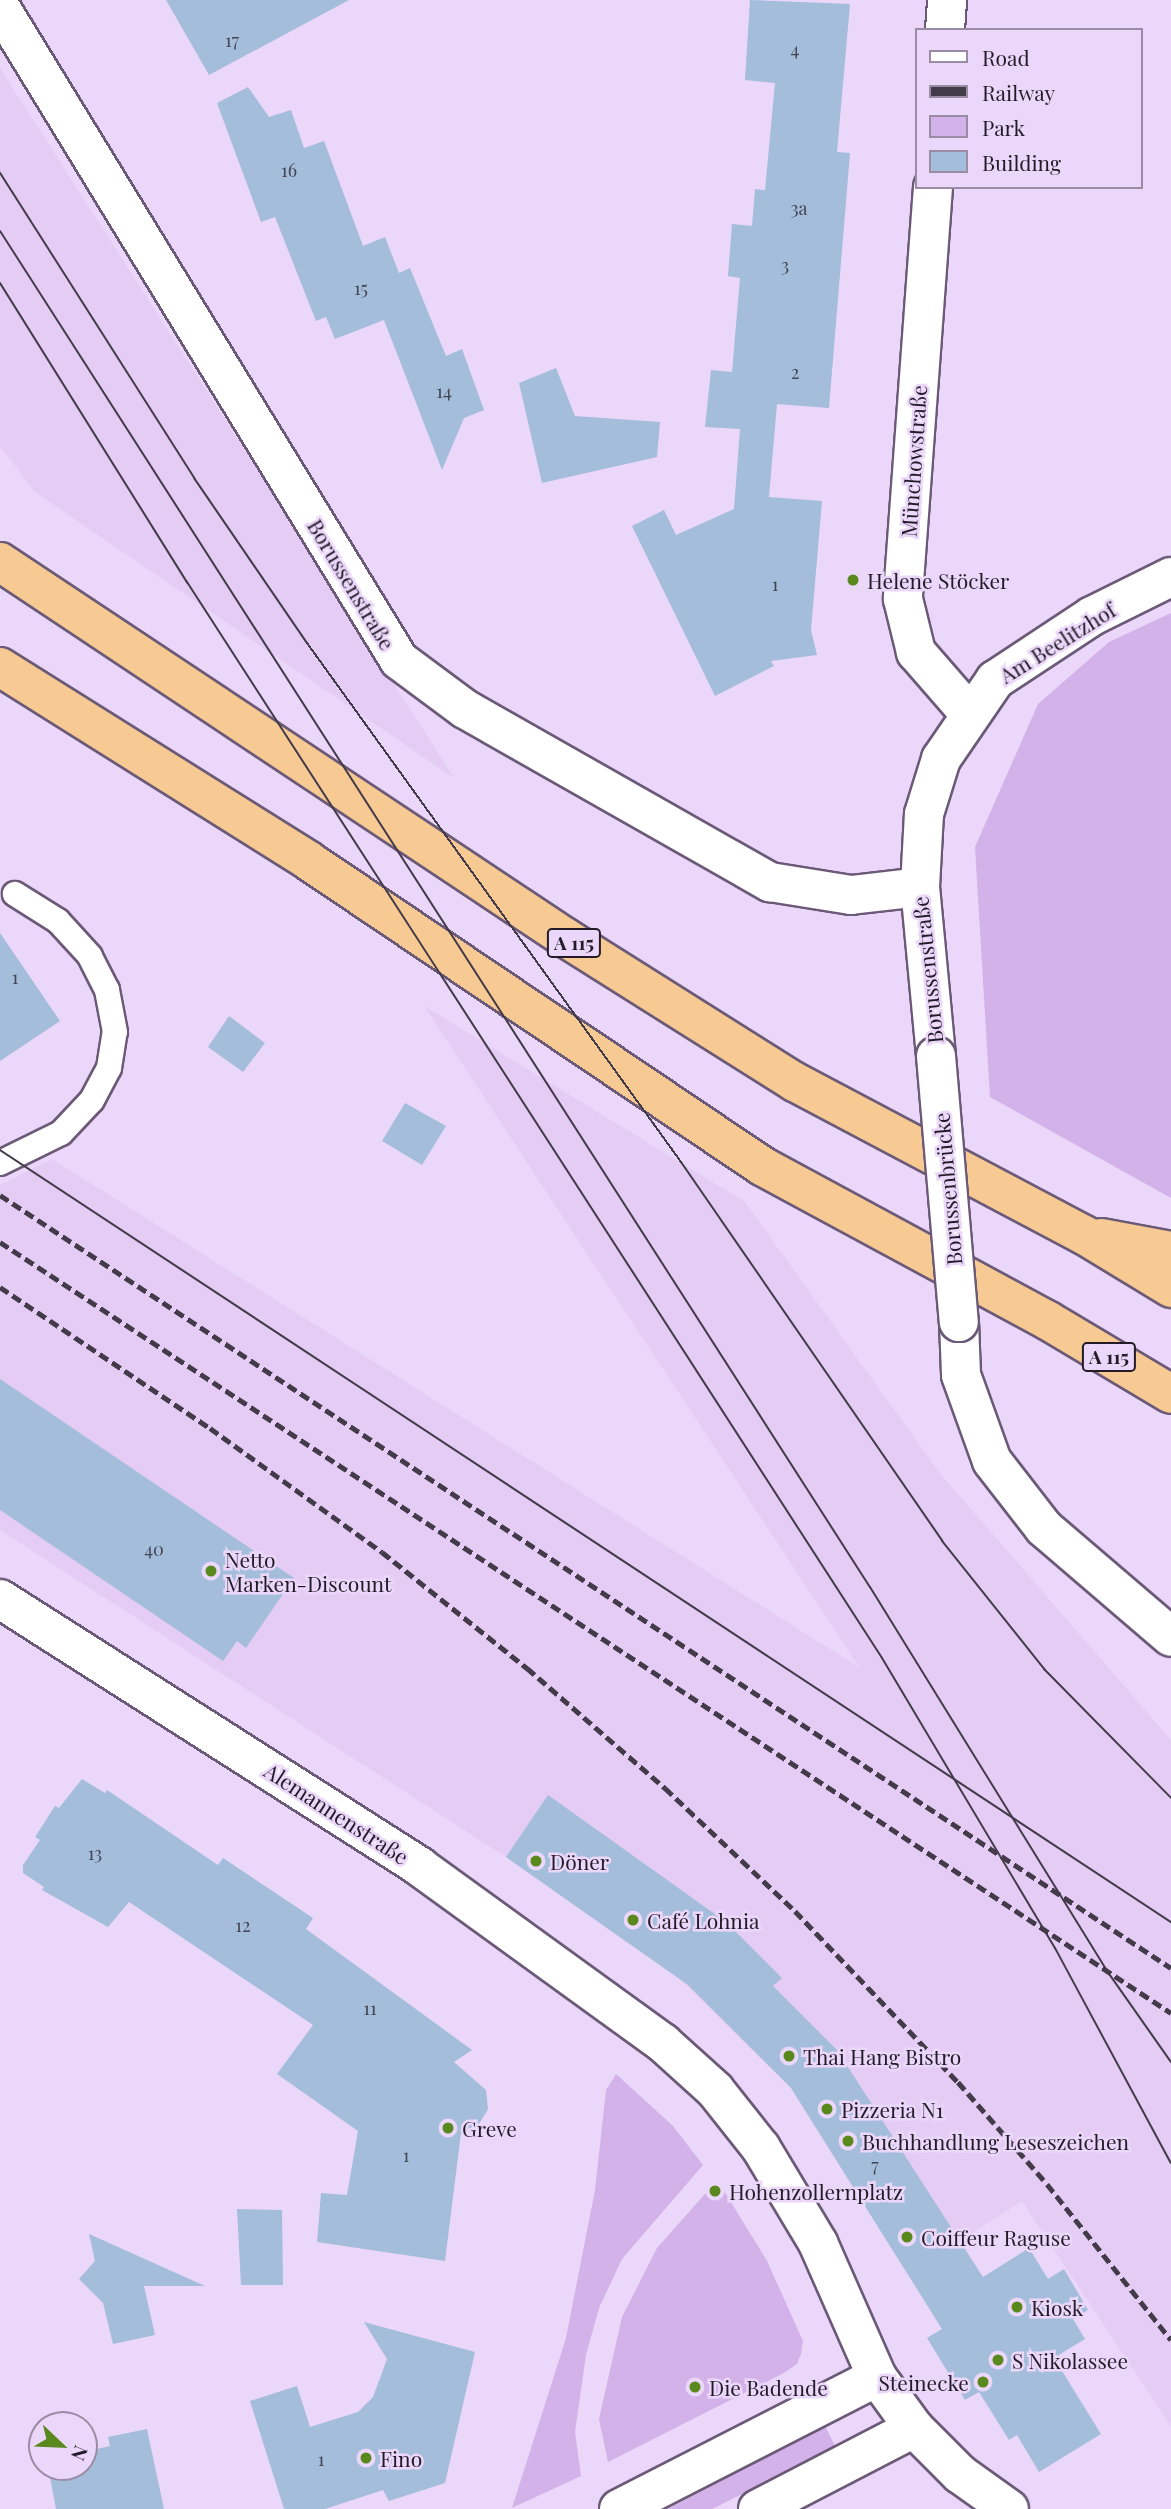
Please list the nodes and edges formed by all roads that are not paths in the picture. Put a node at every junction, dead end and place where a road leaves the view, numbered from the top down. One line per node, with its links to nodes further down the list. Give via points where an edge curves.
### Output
1 (947, 0): 3 (street)
2 (0, 7): 9 (street, Borussenstraße, via 399,660 465,709 770,882 851,895)
3 (945, 28)
4 (933, 189): 8 (street, Münchowstraße, via 903,599 916,652)
5 (0, 562): 13 (highway, A 115, via 566,938 784,1075)
6 (1171, 577): 8 (street, Am Beelitzhof, via 1092,616 1028,655 995,680)
7 (0, 667): 16 (highway, A 115, via 309,861 762,1166 1047,1320)
8 (969, 713): 9 (street, Am Beelitzhof, via 941,759 924,814)
9 (920, 887): 11 (street, Borussenstraße)
10 (15, 894): 12 (lane, via 58,921 90,956 107,990 116,1032 109,1068 92,1100 61,1133)
11 (936, 1056): 18 (street, Borussenbrücke, bridge, via 961,1375 992,1461 1044,1528)
12 (0, 1163)
13 (1084, 1235): 14 (highway); 15 (highway, A 115)
14 (1171, 1251)
15 (1171, 1288)
16 (1171, 1394)
17 (0, 1599): 19 (street, Alemannenstraße, via 419,1867 663,2043 715,2090 761,2148 818,2243)
18 (1171, 1637)
19 (877, 2376): 20 (street); 22 (street)
20 (914, 2428): 21 (street); 23 (street)
21 (959, 2492): 24 (street)
22 (619, 2509)
23 (758, 2509)
24 (1009, 2509)

